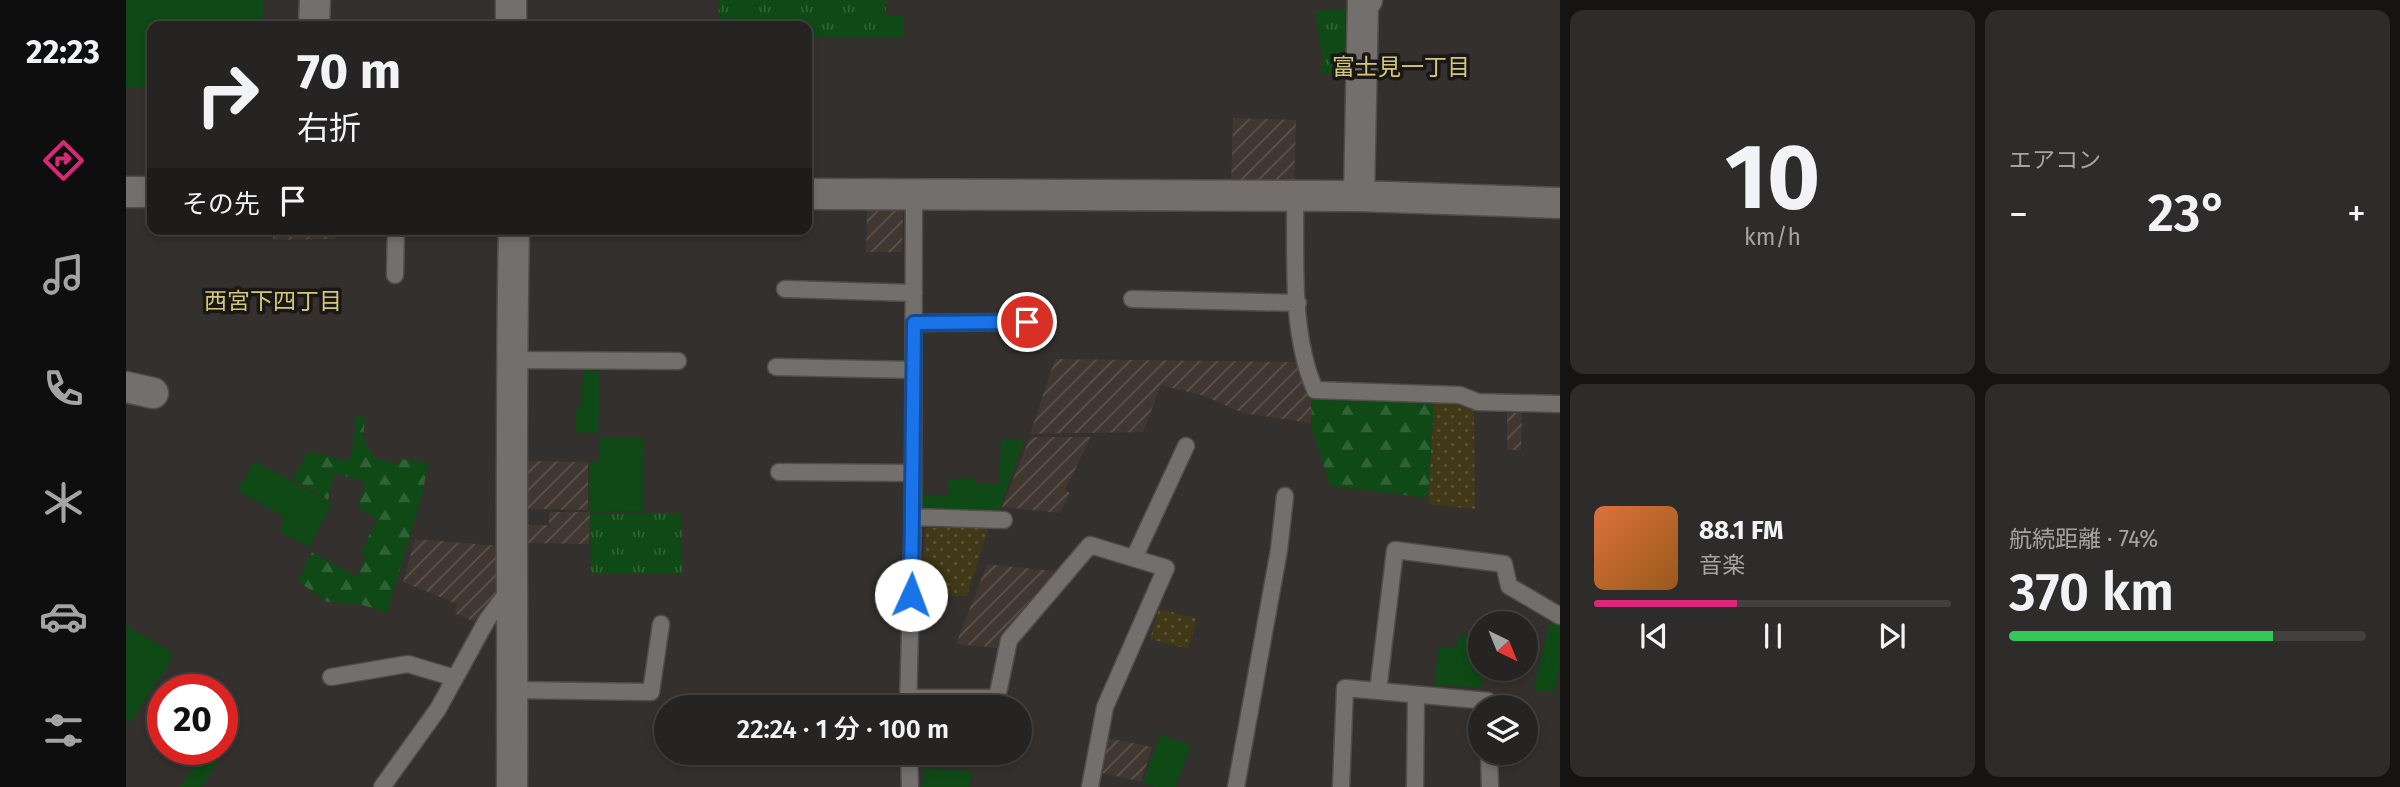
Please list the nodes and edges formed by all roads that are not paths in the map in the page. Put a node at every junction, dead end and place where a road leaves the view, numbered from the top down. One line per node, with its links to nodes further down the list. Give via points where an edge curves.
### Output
1 (315, 0): 4 (street)
2 (511, 0): 5 (street)
3 (1367, 0): 11 (street, via 1363,1)
4 (314, 21)
5 (511, 21)
6 (126, 192): 7 (street)
7 (147, 192)
8 (812, 194): 9 (street)
9 (914, 194): 10 (street); 17 (lane)
10 (1295, 196): 11 (street); 19 (lane)
11 (1359, 196): 12 (street)
12 (1560, 203)
13 (396, 235): 15 (lane)
14 (514, 235): 22 (street)
15 (395, 275)
16 (785, 289): 17 (lane)
17 (914, 293): 21 (lane)
18 (1132, 299): 19 (lane)
19 (1298, 303): 26 (lane, via 1306,369 1315,390)
20 (1027, 322): 21 (lane)
21 (914, 323): 25 (lane)
22 (511, 360): 23 (lane); 34 (street)
23 (678, 361)
24 (776, 367): 25 (lane)
25 (913, 370): 29 (lane)
26 (1560, 404)
27 (1186, 446): 33 (lane)
28 (779, 472): 29 (lane)
29 (913, 473): 31 (lane)
30 (1285, 496): 51 (lane)
31 (913, 517): 32 (lane); 41 (lane)
32 (1004, 520)
33 (1133, 558): 42 (lane, via 1090,545 1009,640); 50 (lane, via 1166,568 1105,707)
34 (514, 583): 38 (lane); 39 (street)
35 (1560, 616): 40 (lane, via 1509,586 1504,564 1395,550)
36 (661, 624): 39 (lane, via 651,692)
37 (331, 677): 38 (lane, via 408,664)
38 (455, 678): 47 (lane)
39 (512, 690): 48 (street)
40 (1378, 691): 43 (lane); 52 (lane, via 1345,688)
41 (908, 695)
42 (998, 695)
43 (1416, 695): 44 (lane); 53 (lane)
44 (1468, 699)
45 (909, 765): 49 (lane)
46 (1489, 765): 54 (lane)
47 (382, 787)
48 (512, 787)
49 (910, 787)
50 (1090, 787)
51 (1236, 787)
52 (1341, 787)
53 (1415, 787)
54 (1490, 787)

